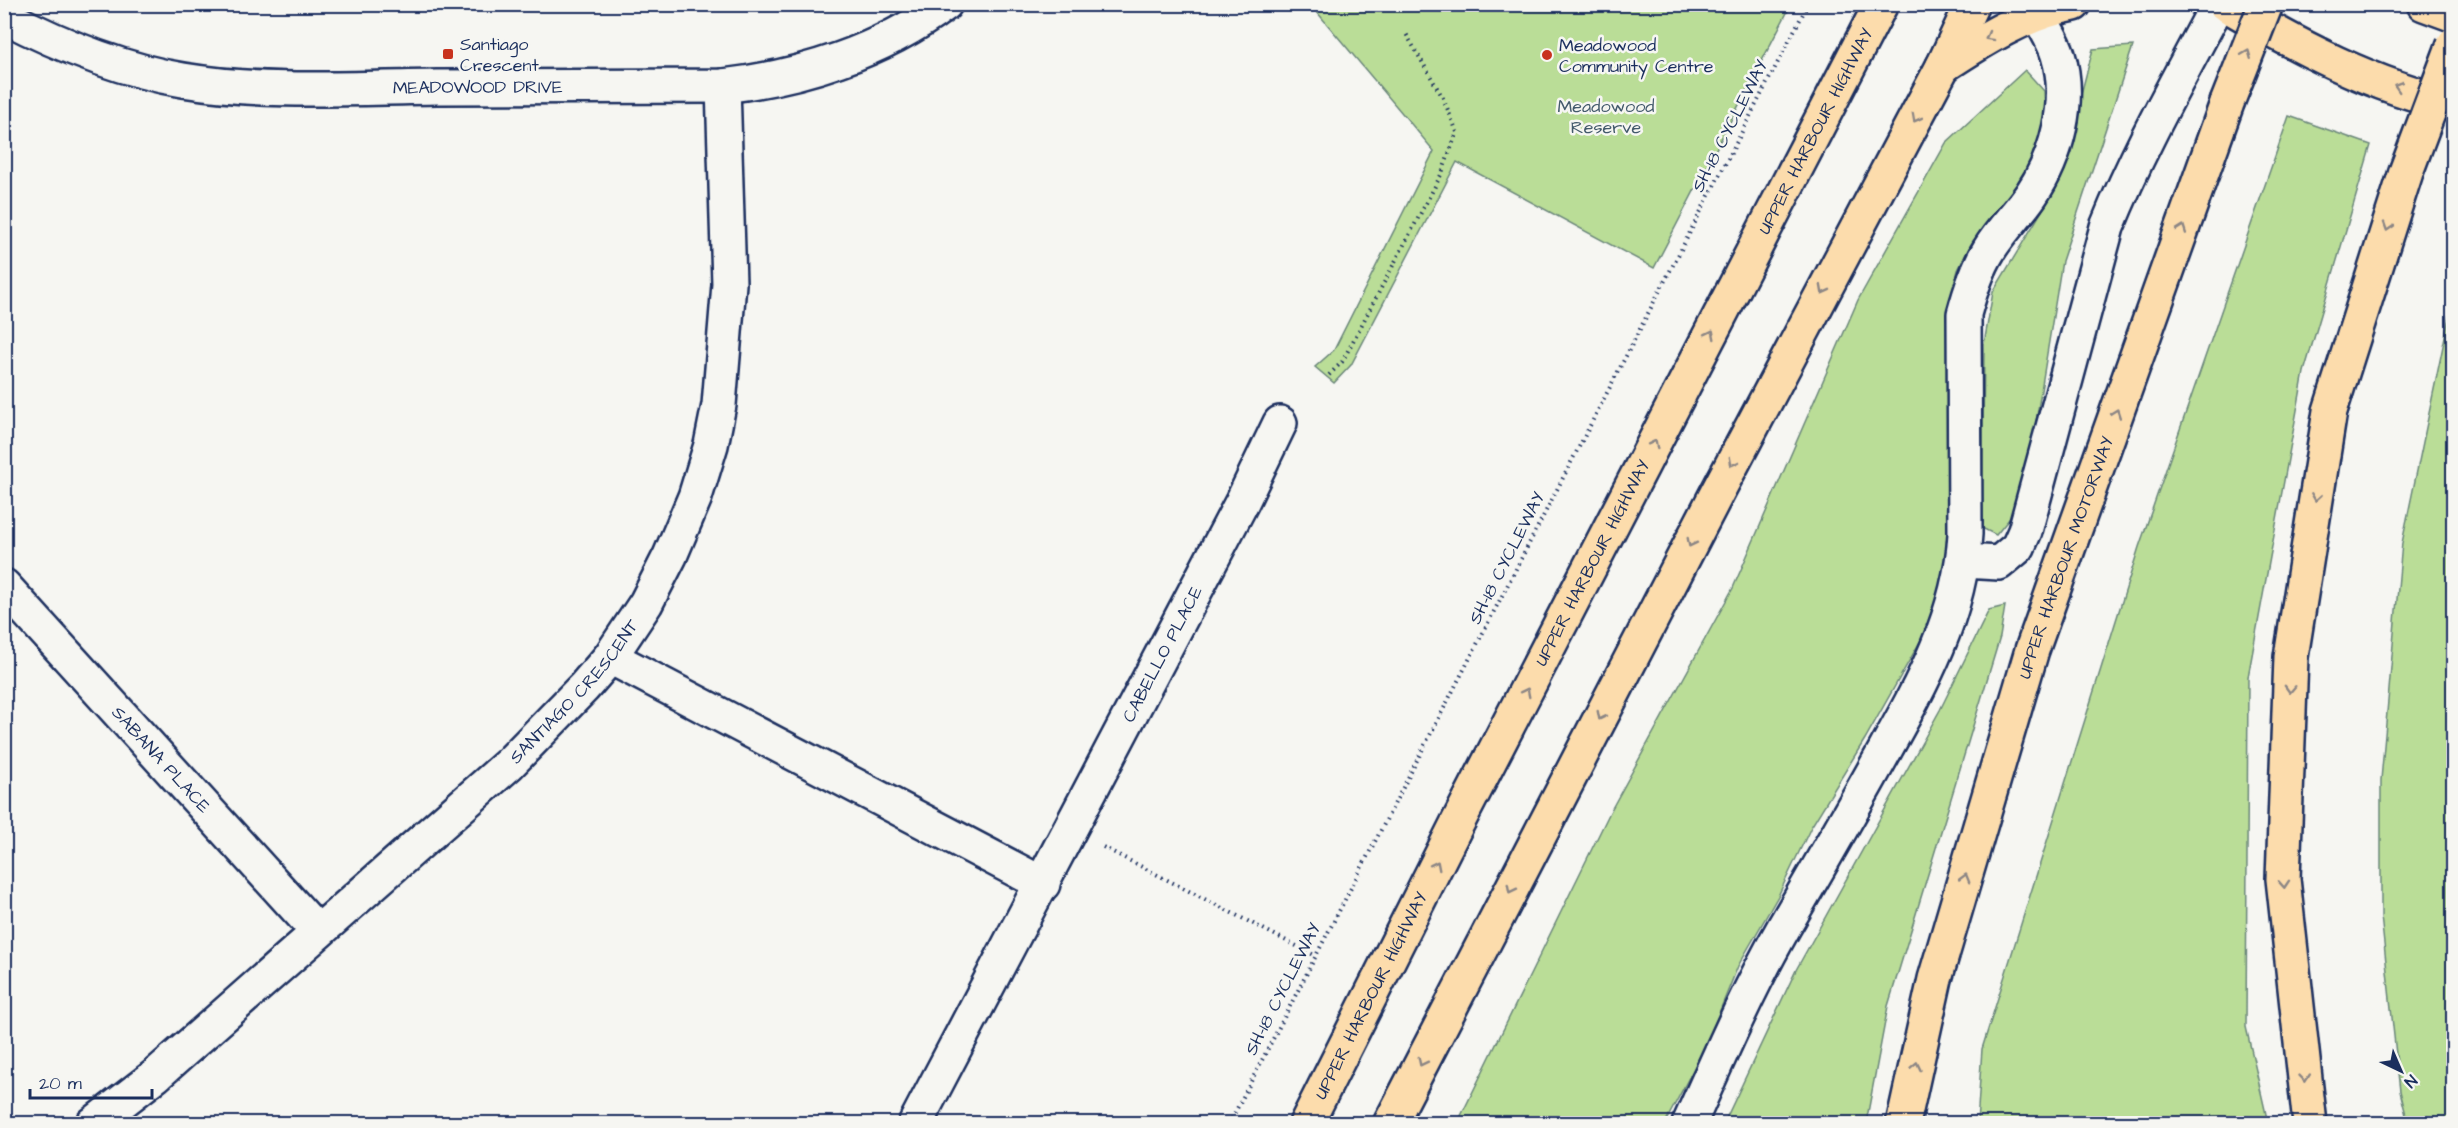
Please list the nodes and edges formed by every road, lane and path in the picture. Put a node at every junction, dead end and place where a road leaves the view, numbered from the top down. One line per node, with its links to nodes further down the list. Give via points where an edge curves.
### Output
1 (945, 4): 16 (street, MEADOWOOD DRIVE, via 878,44 834,61 791,75)
2 (1808, 4): 26 (path, SH-18 CYCLEWAY)
3 (1881, 4): 30 (main road, UPPER HARBOUR HIGHWAY, one-way to 3)
4 (1972, 4): 15 (main road)
5 (2074, 4): 10 (main road)
6 (2218, 4): 20 (street, via 2121,192 2107,227 2022,539 2010,556 1999,563)
7 (2225, 4): 17 (main road, one-way to 7, via 2364,76 2294,44)
8 (2266, 4): 33 (main road, UPPER HARBOUR MOTORWAY, one-way to 8, bridge, via 1935,979 2032,650)
9 (2424, 4): 11 (main road)
10 (2038, 14): 15 (main road, one-way to 15, via 1984,40); 20 (street, via 2058,54 2063,102 2045,171 1987,252 1964,314)
11 (2454, 15)
12 (4, 16): 16 (street, MEADOWOOD DRIVE, via 122,65 221,85)
13 (1405, 32): 18 (path, via 1443,98 1457,132 1442,173 1342,362)
14 (2454, 44): 34 (main road, one-way to 34, bridge, via 2406,172 2330,411 2291,657 2283,879)
15 (1943, 66): 31 (main road, one-way to 31, via 1712,501)
16 (723, 86): 22 (street, SANTIAGO CRESCENT, via 729,284 720,405 695,496 670,556 646,603)
17 (2454, 104)
18 (1329, 375)
19 (1280, 423): 24 (street, CABELLO PLACE)
20 (1964, 561): 32 (street, via 1952,612 1930,668 1740,1011)
21 (4, 586): 25 (street, SABANA PLACE)
22 (610, 657): 24 (street); 25 (street, SANTIAGO CRESCENT, via 509,764)
23 (1101, 847): 26 (path)
24 (1043, 884): 28 (street, CABELLO PLACE)
25 (318, 932): 27 (street, SANTIAGO CRESCENT, via 155,1076)
26 (1316, 956): 29 (path, SH-18 CYCLEWAY)
27 (93, 1124)
28 (915, 1124)
29 (1229, 1124)
30 (1305, 1124)
31 (1390, 1124)
32 (1689, 1124)
33 (1903, 1124)
34 (2310, 1124)

